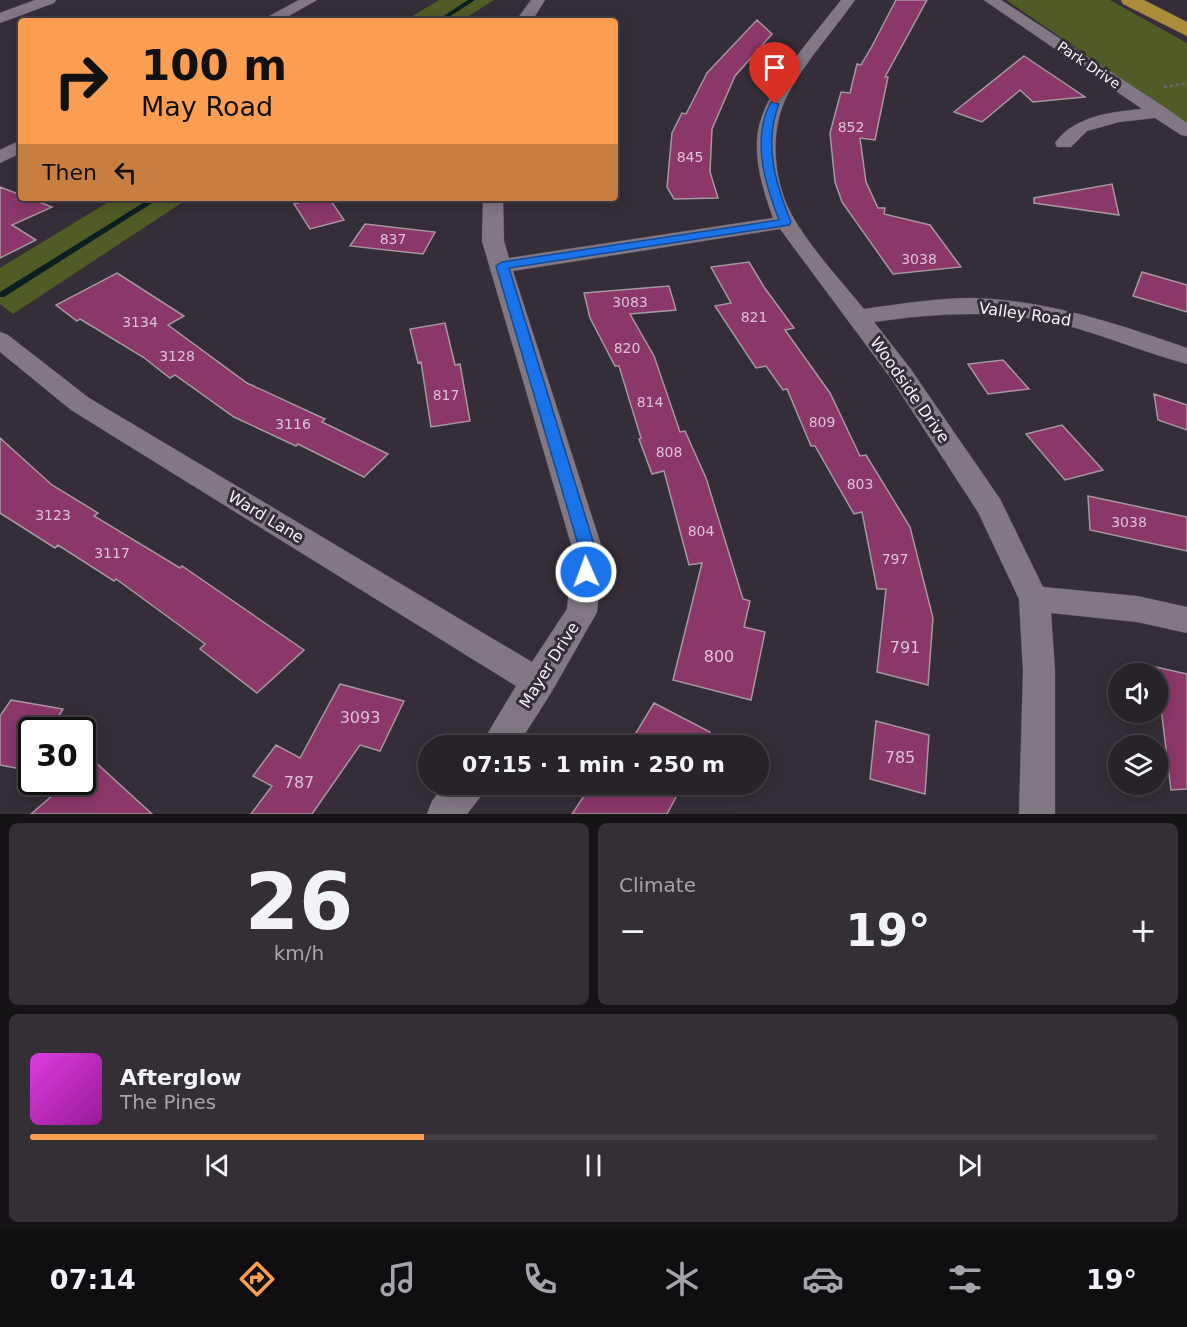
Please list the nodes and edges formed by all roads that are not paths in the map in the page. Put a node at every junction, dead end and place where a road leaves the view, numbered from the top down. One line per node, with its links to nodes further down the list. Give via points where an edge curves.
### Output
1 (49, 0): 9 (street)
2 (310, 0): 10 (street)
3 (538, 0): 11 (street)
4 (848, 0): 19 (street, Woodside Drive, via 780,93 770,116 766,141 771,186)
5 (991, 0): 13 (street, Park Drive)
6 (1130, 0): 12 (highway)
7 (1163, 0): 8 (highway)
8 (1187, 13)
9 (0, 18)
10 (274, 18)
11 (526, 18)
12 (1187, 30)
13 (1160, 112): 14 (street, Park Drive); 15 (street, via 1081,127)
14 (1187, 131)
15 (1064, 143)
16 (18, 148): 17 (street)
17 (0, 157)
18 (493, 201): 20 (street, Mayer Drive, via 494,241)
19 (785, 222): 20 (street); 21 (street, Woodside Drive)
20 (502, 266): 26 (street, Mayer Drive, via 588,551 582,612)
21 (858, 317): 23 (street, Valley Road, via 986,306 1055,315); 24 (street, Woodside Drive, via 990,507)
22 (0, 340): 26 (street, Ward Lane, via 80,404)
23 (1187, 356)
24 (1034, 599): 25 (street, via 1137,609); 30 (street, Woodside Drive, via 1039,671)
25 (1187, 620)
26 (539, 683): 27 (street, Mayer Drive)
27 (504, 735)
28 (460, 795): 29 (street)
29 (445, 814)
30 (1037, 814)

